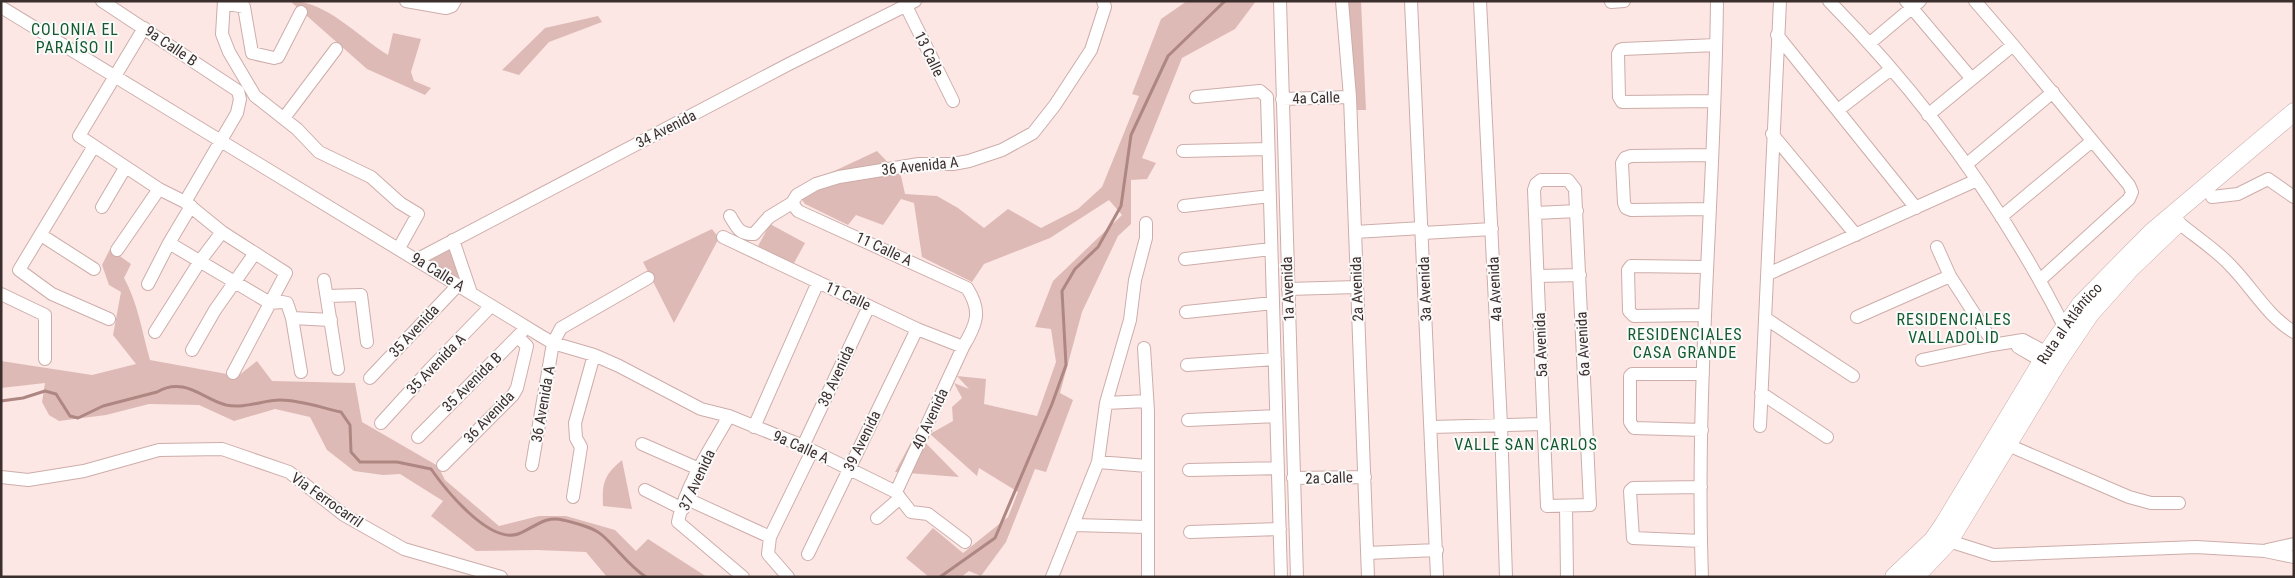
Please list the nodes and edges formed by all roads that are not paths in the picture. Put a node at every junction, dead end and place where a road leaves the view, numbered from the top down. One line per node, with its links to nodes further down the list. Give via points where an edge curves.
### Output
1 (102, 1): 20 (street, 9a Calle B)
2 (406, 1): 3 (street, via 446,8)
3 (455, 1)
4 (1103, 1): 55 (street, 36 Avenida A, via 1105,7 1091,50 1033,133 1002,150 953,164 919,164 839,177 816,184 797,195)
5 (1280, 1): 32 (street, 1a Avenida)
6 (1343, 1): 31 (street, 2a Avenida)
7 (1412, 1): 68 (street, 3a Avenida)
8 (1480, 1): 67 (street, 4a Avenida)
9 (1624, 1): 15 (street)
10 (1717, 1): 24 (street)
11 (1780, 1): 21 (street)
12 (1829, 1): 22 (street)
13 (1975, 1): 23 (street)
14 (224, 2): 19 (street, via 244,7 252,53 274,58 278,57); 38 (street, via 222,34 229,52 255,96)
15 (1611, 2)
16 (1912, 3): 22 (street); 28 (street)
17 (911, 4): 34 (street, 13 Calle); 74 (street, 34 Avenida, via 789,64)
18 (3, 5): 27 (street, 9a Calle A)
19 (301, 12)
20 (144, 28): 27 (street); 41 (street, 9a Calle B, via 238,91 237,114)
21 (1777, 35): 35 (street); 40 (street)
22 (1870, 43): 26 (street)
23 (2013, 44): 28 (street); 29 (street)
24 (1716, 45): 33 (street); 33 (street, via 1623,49 1618,54 1619,97 1622,102)
25 (336, 49): 38 (street)
26 (1891, 69): 35 (street); 37 (street)
27 (115, 76): 41 (street, 9a Calle A); 43 (street, via 80,134)
28 (1971, 78): 37 (street)
29 (2053, 92): 42 (street); 47 (street)
30 (1196, 97): 44 (street, via 1263,93 1266,97)
31 (1350, 98): 32 (street, 4a Calle); 70 (street, 2a Avenida)
32 (1282, 99): 98 (street, 1a Avenida)
33 (1714, 100): 46 (street)
34 (953, 101)
35 (1838, 110): 59 (street)
36 (2294, 112): 114 (highway, Ruta al Atlántico, via 2152,232 2081,304)
37 (1928, 115): 47 (street)
38 (284, 118): 77 (street, via 319,152 371,176 400,203 417,213)
39 (2294, 127): 53 (highway, Ruta al Atlántico)
40 (1772, 134): 72 (street); 86 (street)
41 (222, 141): 56 (street); 77 (street, 9a Calle A)
42 (2092, 141): 64 (street); 92 (street, via 2132,192 2129,199)
43 (94, 146): 48 (street); 71 (street)
44 (1268, 149): 45 (street); 52 (street)
45 (1183, 151)
46 (1712, 155): 60 (street); 60 (street, via 1631,156 1622,163 1626,208)
47 (1967, 164): 49 (street)
48 (125, 168): 51 (street); 58 (street)
49 (1977, 180): 59 (street); 64 (street)
50 (1536, 184): 61 (street, 6a Avenida, via 1542,180 1568,180 1575,189); 62 (street, 5a Avenida)
51 (159, 189): 56 (street); 79 (street)
52 (1270, 196): 57 (street); 78 (street)
53 (2212, 197): 54 (street, via 2238,194 2268,179); 66 (highway, Ruta al Atlántico)
54 (2294, 197)
55 (792, 203): 63 (street, 36 Avenida A, via 769,217 754,234 737,230); 102 (street, 11 Calle A, via 798,211 967,288)
56 (188, 204): 69 (street); 75 (street)
57 (1184, 206)
58 (102, 207)
59 (1916, 208): 72 (street)
60 (1710, 209): 84 (street)
61 (1577, 210): 62 (street); 87 (street, 6a Avenida)
62 (1536, 213): 88 (street, 5a Avenida)
63 (730, 216)
64 (2001, 217): 92 (street)
65 (1146, 223): 139 (street, via 1130,320)
66 (2179, 223): 118 (street, via 2230,264 2283,326); 153 (highway, Ruta al Atlántico, via 2130,269 2090,314)
67 (1492, 230): 68 (street); 145 (street, 4a Avenida)
68 (1422, 231): 70 (street); 148 (street, 3a Avenida)
69 (222, 232): 80 (street); 83 (street)
70 (1355, 232): 97 (street, 2a Avenida)
71 (41, 235): 85 (street); 112 (street, via 20,271 52,294)
72 (1856, 235): 86 (street)
73 (723, 237): 94 (street, 11 Calle)
74 (453, 240): 81 (street, 34 Avenida); 99 (street)
75 (168, 242): 83 (street); 95 (street)
76 (1938, 247): 89 (street)
77 (399, 248): 81 (street, 9a Calle A)
78 (1271, 249): 82 (street); 104 (street)
79 (117, 250)
80 (255, 252): 93 (street); 103 (street, via 286,273)
81 (418, 259): 96 (street, 9a Calle A)
82 (1185, 259)
83 (200, 262): 93 (street); 116 (street)
84 (1706, 267): 108 (street); 108 (street, via 1631,266 1628,270 1629,312 1634,316)
85 (94, 269)
86 (1768, 274): 111 (street)
87 (1580, 275): 88 (street); 172 (street, 6a Avenida, via 1590,505)
88 (1538, 276): 144 (street, 5a Avenida)
89 (1950, 276): 109 (street); 122 (street)
90 (648, 278): 121 (street, via 561,328)
91 (324, 280): 101 (street)
92 (2040, 280): 114 (street)
93 (235, 281): 103 (street); 124 (street)
94 (818, 282): 106 (street, 11 Calle); 146 (street)
95 (148, 284)
96 (458, 285): 99 (street, 9a Calle A); 136 (street, 35 Avenida)
97 (1357, 287): 98 (street); 163 (street, 2a Avenida)
98 (1288, 289): 165 (street, 1a Avenida)
99 (471, 293): 105 (street, 9a Calle A)
100 (1, 294): 127 (street, via 45,315)
101 (327, 296): 113 (street); 119 (street, via 361,295)
102 (974, 299): 120 (street, 40 Avenida, via 977,311)
103 (270, 303): 110 (street, via 287,303); 133 (street)
104 (1273, 304): 107 (street); 128 (street)
105 (491, 306): 117 (street, 9a Calle A); 143 (street, 35 Avenida A)
106 (869, 306): 115 (street, 11 Calle); 154 (street, 38 Avenida)
107 (1186, 312)
108 (1705, 315): 134 (street)
109 (1858, 316)
110 (292, 318): 113 (street); 132 (street)
111 (1765, 318): 135 (street); 137 (street)
112 (109, 319)
113 (331, 320): 131 (street)
114 (2064, 326): 126 (highway, Ruta al Atlántico)
115 (917, 328): 120 (street, 11 Calle); 161 (street, 39 Avenida)
116 (155, 332)
117 (522, 332): 121 (street, 9a Calle A); 150 (street, 35 Avenida B); 156 (street, 36 Avenida, via 527,346 513,395)
118 (2294, 332)
119 (367, 342)
120 (966, 342): 168 (street, 40 Avenida)
121 (553, 343): 125 (street, 9a Calle A); 157 (street, 36 Avenida A)
122 (1992, 346): 126 (street, via 2023,340); 129 (street)
123 (1144, 348): 138 (street)
124 (192, 350)
125 (594, 355): 140 (street, 9a Calle A, via 701,408); 169 (street, via 575,423 576,438 581,447)
126 (2044, 357): 200 (highway, Ruta al Atlántico, via 1944,524 1933,540)
127 (45, 359)
128 (1275, 359): 130 (street); 141 (street)
129 (1922, 360)
130 (1187, 365)
131 (338, 370)
132 (301, 372)
133 (234, 373)
134 (1703, 374): 149 (street); 149 (street, via 1630,376 1631,426)
135 (1853, 376)
136 (370, 378)
137 (1761, 393): 147 (street); 151 (street)
138 (1147, 401): 139 (street); 158 (street)
139 (1106, 403): 155 (street)
140 (729, 416): 146 (street, 9a Calle A); 160 (street, 37 Avenida)
141 (1276, 416): 142 (street); 159 (street)
142 (1188, 420)
143 (381, 423)
144 (1544, 424): 145 (street); 172 (street, 5a Avenida, via 1547,506)
145 (1501, 425): 148 (street); 197 (street, 4a Avenida)
146 (754, 426): 154 (street, 9a Calle A)
147 (1760, 426)
148 (1431, 427): 183 (street, 3a Avenida)
149 (1702, 430): 166 (street)
150 (418, 436)
151 (1827, 438)
152 (642, 444): 160 (street)
153 (2008, 445): 171 (street, via 2129,497 2151,503); 179 (highway, Ruta al Atlántico)
154 (807, 449): 161 (street, 9a Calle A); 178 (street, 38 Avenida)
155 (1098, 462): 158 (street); 174 (street)
156 (443, 465)
157 (532, 465)
158 (1147, 466): 175 (street)
159 (1278, 468): 162 (street); 176 (street)
160 (699, 469): 170 (street, 37 Avenida)
161 (848, 469): 168 (street, 9a Calle A); 186 (street, 39 Avenida)
162 (1189, 470)
163 (1364, 476): 165 (street, 2a Calle); 185 (street, 2a Avenida)
164 (1, 477): 188 (street, Via Ferrocarril, via 28,480 84,470 159,450 222,449 289,472 344,515 404,549)
165 (1294, 478): 194 (street, 1a Avenida)
166 (1701, 487): 180 (street); 180 (street, via 1630,490 1633,538)
167 (645, 490): 170 (street)
168 (898, 495): 173 (street); 181 (street, 9a Calle A, via 910,512 928,514)
169 (573, 498)
170 (684, 503): 178 (street); 189 (street, 37 Avenida, via 678,522)
171 (2179, 503)
172 (1566, 506): 198 (street)
173 (876, 518)
174 (1074, 525): 175 (street); 191 (street)
175 (1147, 527): 192 (street)
176 (1280, 529): 177 (street); 193 (street)
177 (1190, 532)
178 (770, 537): 190 (street, via 768,554)
179 (1949, 540): 184 (street, via 1993,555 2196,547); 201 (highway, Ruta al Atlántico)
180 (1701, 541): 199 (street)
181 (965, 542)
182 (2294, 544): 184 (street)
183 (1437, 550): 185 (street); 196 (street, 3a Avenida)
184 (2265, 550): 187 (street)
185 (1367, 553): 195 (street, 2a Avenida)
186 (808, 554)
187 (2294, 557)
188 (501, 577)
189 (743, 577)
190 (788, 577)
191 (1052, 577)
192 (1148, 577)
193 (1281, 577)
194 (1296, 577)
195 (1368, 577)
196 (1437, 577)
197 (1506, 577)
198 (1567, 577)
199 (1702, 577)
200 (1894, 577)
201 (1915, 577)

